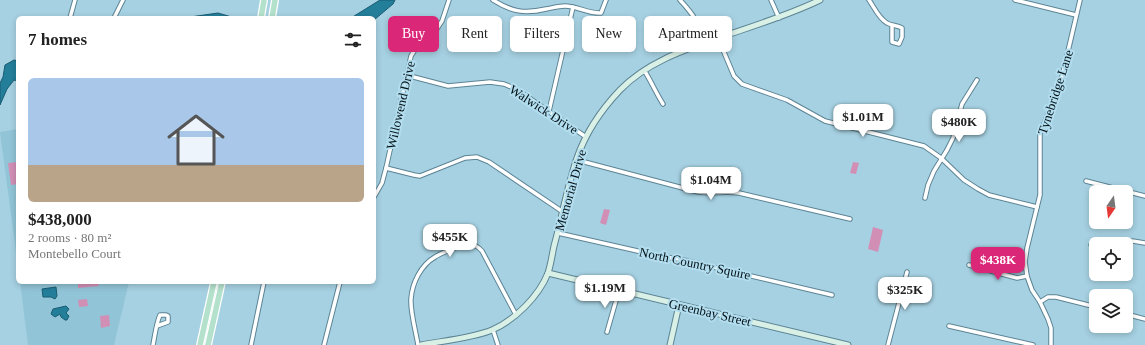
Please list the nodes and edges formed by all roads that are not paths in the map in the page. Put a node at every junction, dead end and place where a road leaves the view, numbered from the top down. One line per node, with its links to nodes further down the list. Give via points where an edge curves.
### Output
1 (75, 0): 16 (street)
2 (123, 0): 17 (street)
3 (264, 0): 18 (main road)
4 (275, 0): 19 (main road)
5 (449, 0): 27 (street, Willowend Drive, via 442,22 420,43 411,56)
6 (493, 0): 14 (street, via 522,12)
7 (606, 0): 14 (street, via 601,13)
8 (680, 0): 20 (street)
9 (771, 0): 21 (street)
10 (820, 0): 21 (street, Memorial Drive)
11 (869, 0): 22 (street, via 883,20)
12 (1015, 0): 15 (street)
13 (1080, 0): 15 (street, Tynebridge Lane)
14 (573, 7): 30 (street)
15 (1076, 15): 39 (street, Tynebridge Lane, via 1061,81 1040,134 1040,195)
16 (71, 16)
17 (115, 16)
18 (261, 16)
19 (272, 16)
20 (694, 16)
21 (779, 18): 23 (street, Memorial Drive)
22 (892, 26): 22 (street, via 892,42 899,44 902,28)
23 (732, 33)
24 (681, 52): 26 (street, Memorial Drive)
25 (724, 52): 32 (street, via 734,76 742,84 787,100 825,121 924,146)
26 (644, 70): 29 (street); 31 (street, Memorial Drive, via 621,88 592,125)
27 (406, 76): 30 (street, Walwick Drive, via 448,86 490,82 504,84); 34 (street, Willowend Drive)
28 (977, 80): 32 (street, via 962,104 953,138)
29 (663, 104)
30 (549, 111): 31 (street, Walwick Drive)
31 (586, 137): 33 (street, Memorial Drive)
32 (941, 158): 38 (street, via 928,185); 39 (street, via 964,180 989,195)
33 (577, 160): 40 (street, Memorial Drive); 41 (street, via 698,192 739,193)
34 (386, 168): 36 (street, Willowend Drive); 40 (street, via 420,176 465,158 477,157 489,162)
35 (1086, 181): 37 (street)
36 (376, 194)
37 (1145, 196)
38 (925, 198)
39 (1037, 207): 48 (street, Tynebridge Lane, via 1027,248)
40 (563, 212): 42 (street, Memorial Drive)
41 (850, 219)
42 (558, 233): 47 (street, Memorial Drive); 54 (street, North Country Squire)
43 (1133, 240): 44 (street)
44 (1145, 243)
45 (969, 265): 48 (street, via 1018,278)
46 (907, 272): 74 (street)
47 (548, 273): 53 (street, Greenbay Street); 58 (street, Memorial Drive, via 535,296)
48 (1027, 276): 55 (street, Tynebridge Lane)
49 (213, 284): 66 (main road)
50 (222, 284): 67 (main road)
51 (264, 284): 68 (street)
52 (339, 284): 69 (street)
53 (619, 290): 56 (street, Greenbay Street); 64 (street)
54 (832, 295)
55 (1040, 302): 57 (street, via 1048,297 1056,297); 76 (street, Tynebridge Lane, via 1051,328)
56 (679, 305): 72 (street); 73 (street, Greenbay Street)
57 (1089, 305)
58 (516, 315): 63 (street, Memorial Drive); 70 (street, via 482,251 473,244 463,244 434,257 422,268 415,283 411,300)
59 (1133, 316): 60 (street)
60 (1145, 319)
61 (157, 326): 65 (street)
62 (949, 326): 75 (street)
63 (493, 330): 70 (street, Memorial Drive); 71 (street)
64 (607, 332)
65 (154, 345)
66 (200, 345)
67 (208, 345)
68 (250, 345)
69 (324, 345)
70 (420, 345)
71 (498, 345)
72 (670, 345)
73 (848, 345)
74 (888, 345)
75 (1033, 345)
76 (1051, 345)

